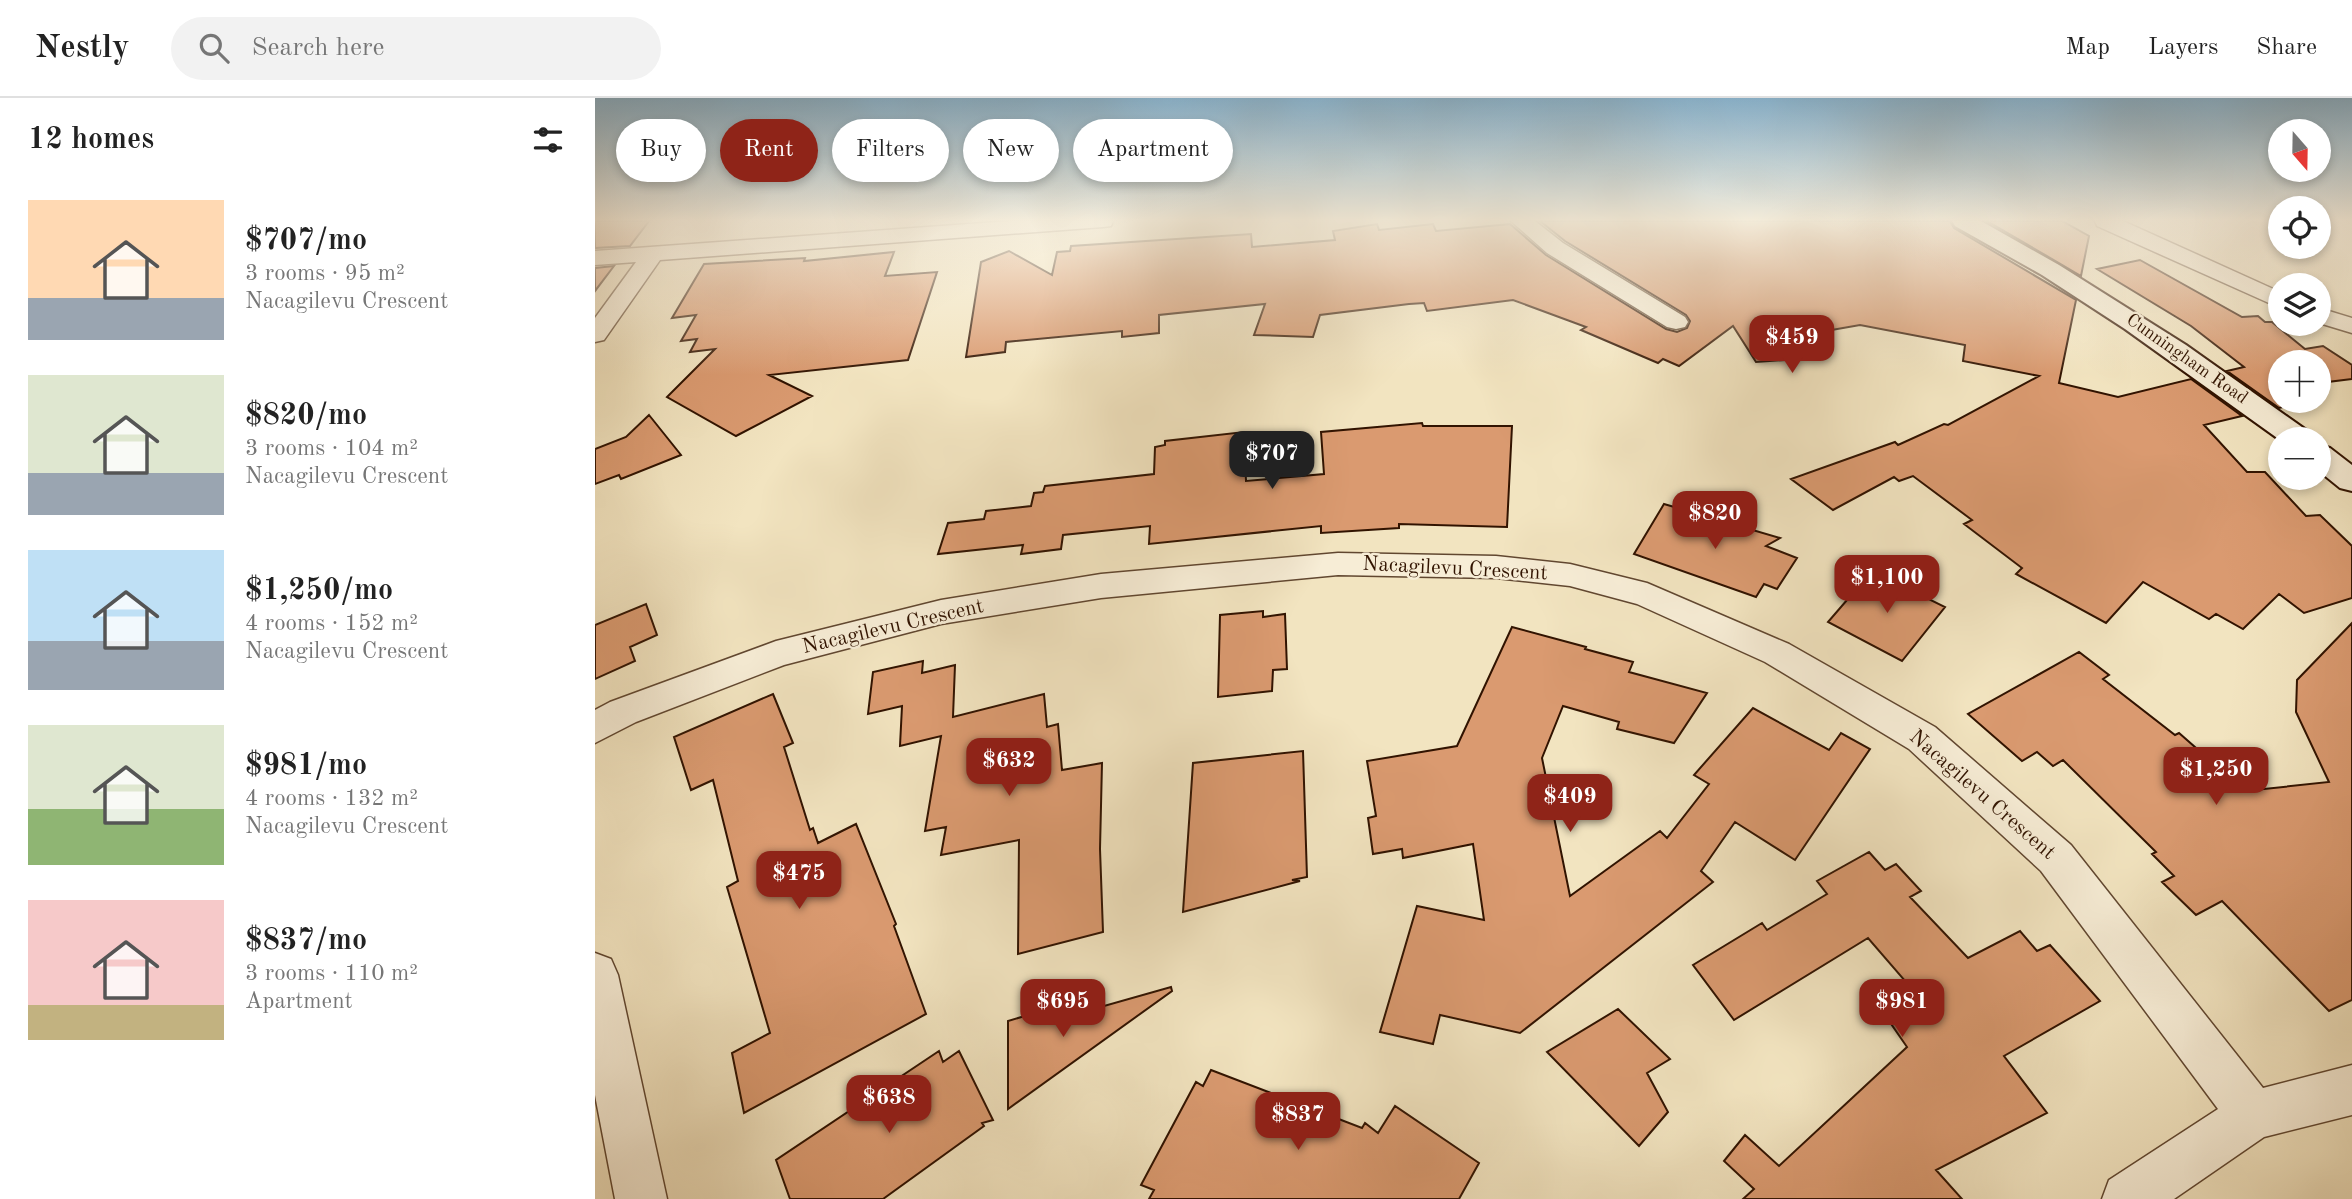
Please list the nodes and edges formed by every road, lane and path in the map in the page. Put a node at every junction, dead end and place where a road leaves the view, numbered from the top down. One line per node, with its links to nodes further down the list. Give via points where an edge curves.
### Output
1 (640, 272): 9 (street)
2 (1595, 272): 7 (street)
3 (2051, 272): 10 (main road, Cunningham Road, via 2182,352)
4 (2219, 272): 5 (street)
5 (2268, 295)
6 (2331, 319): 8 (street)
7 (1677, 322)
8 (2352, 326)
9 (595, 335)
10 (2282, 427)
11 (2331, 464): 12 (main road)
12 (2352, 481)
13 (595, 728): 16 (street, Nacagilevu Crescent, via 623,712 776,654 941,612 1101,586 1338,564 1496,567 1570,575 1647,595 1777,653 1922,738 2056,858)
14 (595, 975): 17 (street)
15 (2352, 1090): 16 (street)
16 (2253, 1115): 18 (street)
17 (641, 1199)
18 (2129, 1199)

